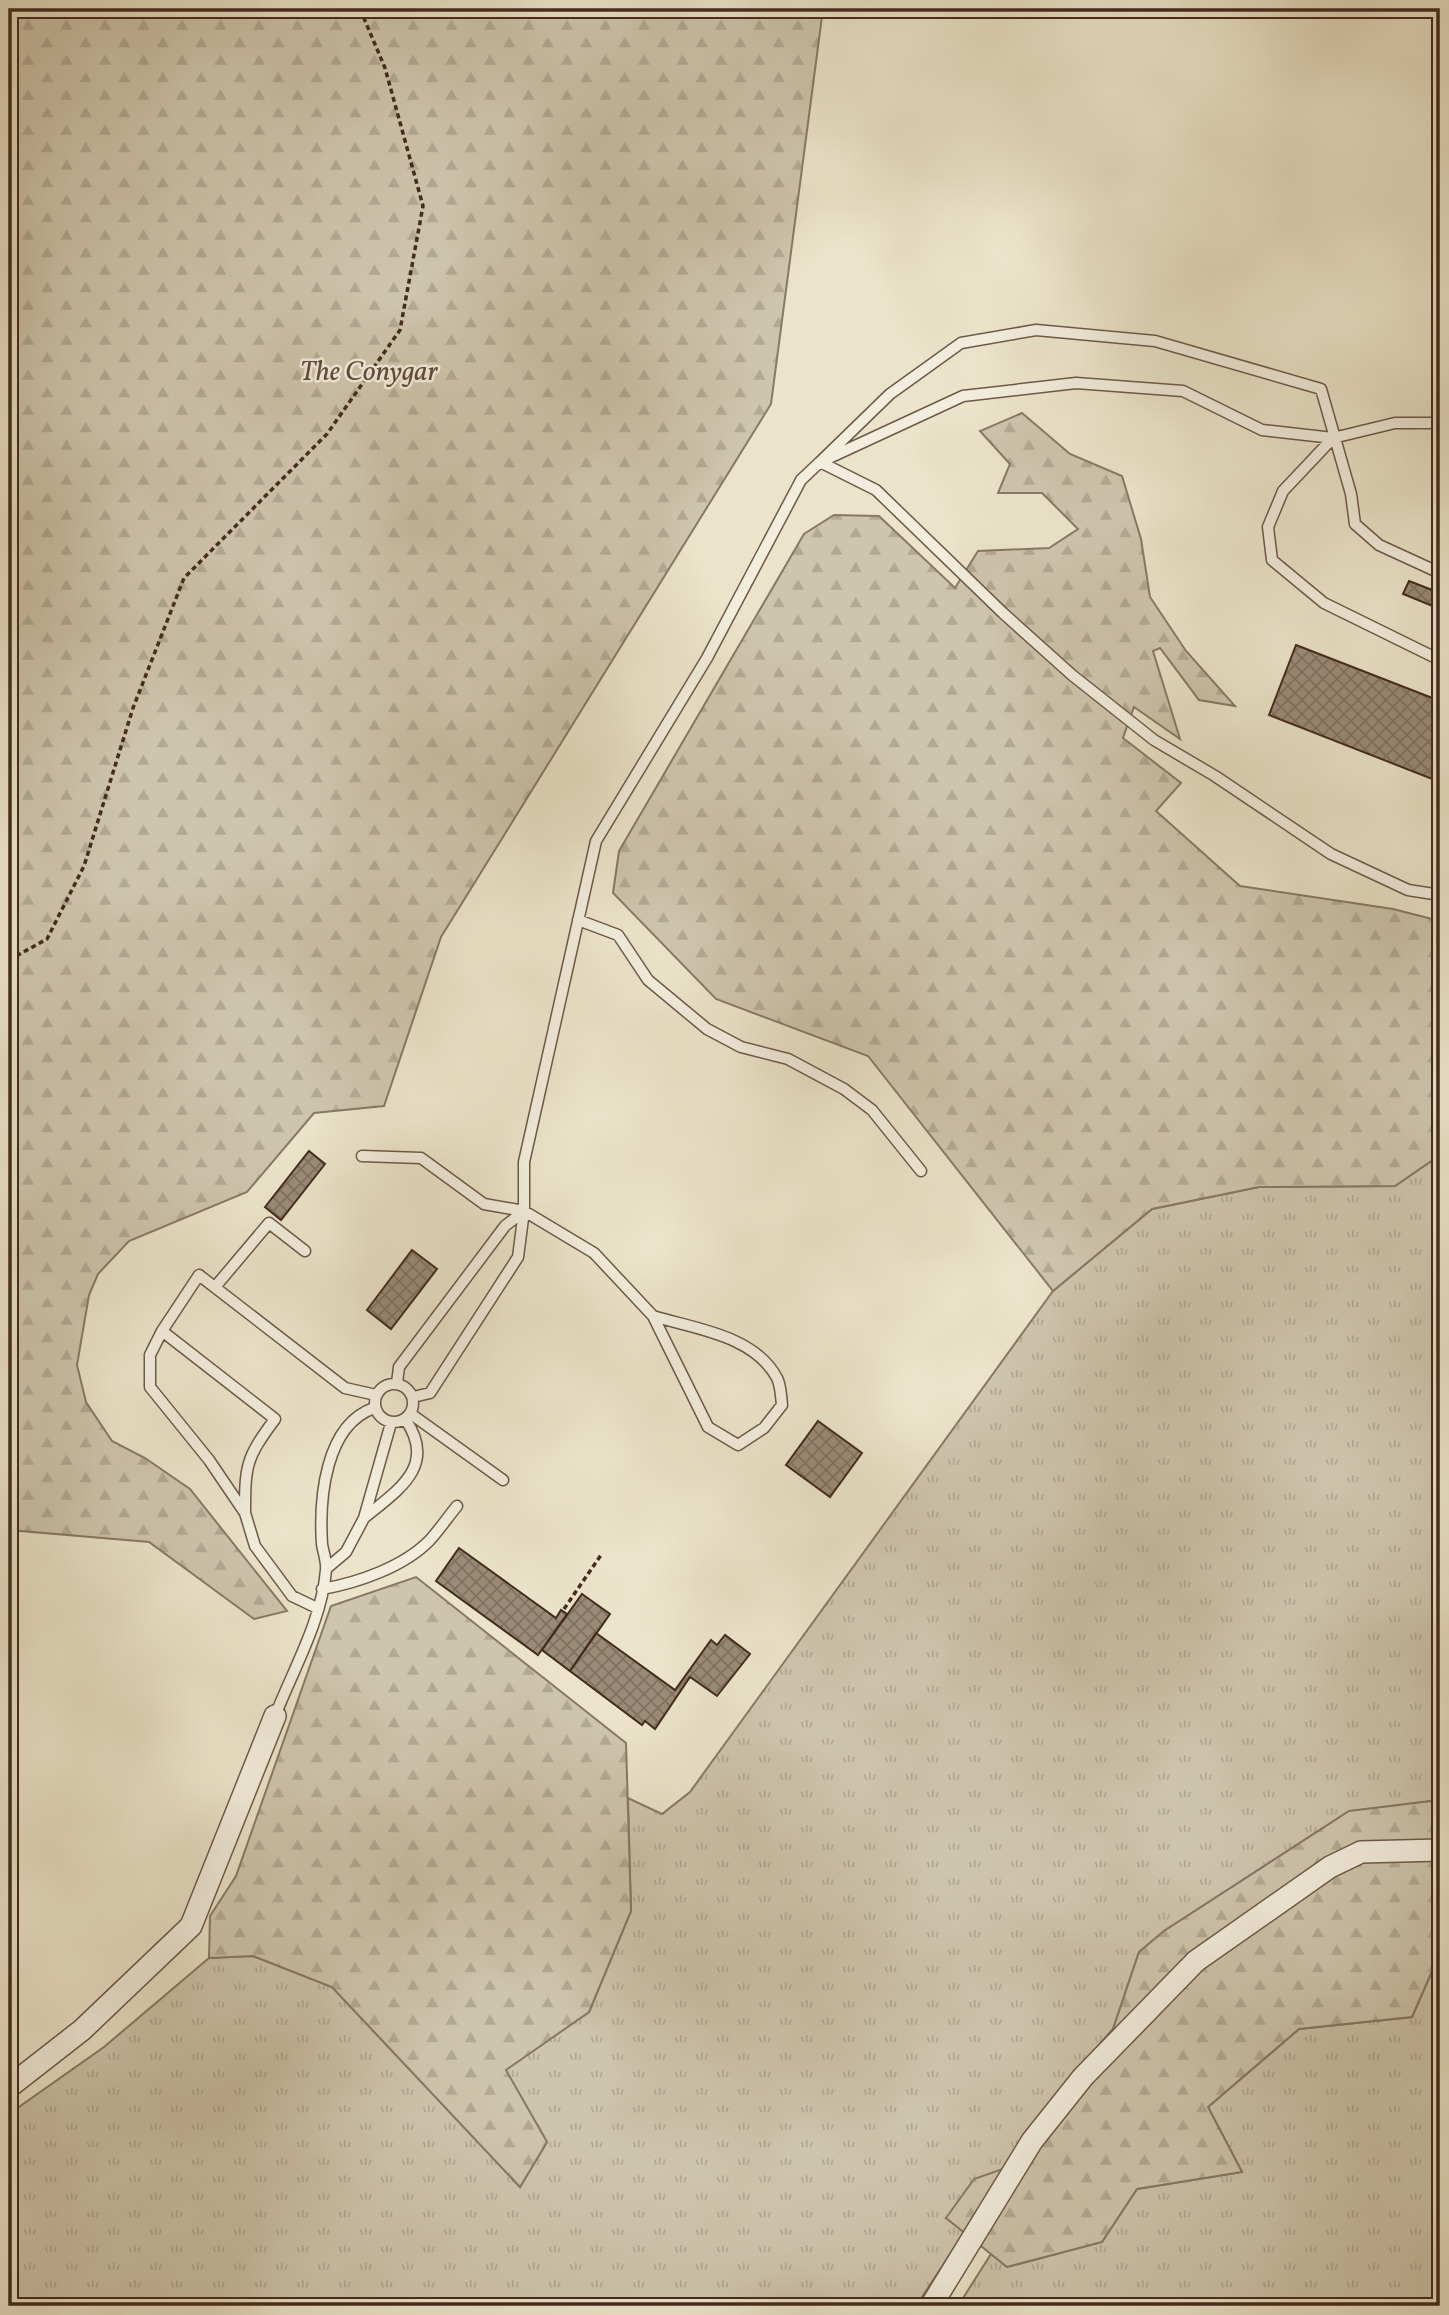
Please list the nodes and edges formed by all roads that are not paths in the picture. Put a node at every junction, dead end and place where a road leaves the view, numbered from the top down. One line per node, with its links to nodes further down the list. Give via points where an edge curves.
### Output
1 (1440, 423): 2 (lane, via 1395,423)
2 (1333, 438): 3 (lane, via 1262,430 1184,391 1076,383 963,396); 3 (lane, via 1321,389 1155,341 1036,330 961,343 890,394); 4 (lane, via 1351,494 1355,524 1379,545); 5 (lane, via 1283,491 1268,527 1272,560 1324,603)
3 (820, 462): 6 (lane, via 876,490 1013,622 1154,740 1331,854 1408,890); 7 (lane, via 801,480 707,658 596,841)
4 (1440, 573)
5 (1440, 660)
6 (1440, 895)
7 (578, 920): 9 (lane, via 618,935 648,980 707,1029 741,1047 788,1059 844,1088 872,1110); 10 (lane, via 524,1162)
8 (362, 1156): 10 (lane, via 421,1158 484,1203)
9 (921, 1171)
10 (524, 1211): 13 (lane, via 594,1253); 15 (lane, via 505,1226 398,1367); 17 (lane, via 518,1257 430,1393)
11 (305, 1251): 12 (lane, via 269,1223)
12 (215, 1287): 14 (lane, via 198,1275); 16 (lane, via 345,1388)
13 (653, 1316): 13 (lane, via 708,1427 738,1445 764,1428 782,1405 778,1380 762,1358 740,1342)
14 (162, 1331): 23 (lane, via 149,1355 150,1387); 23 (lane, via 275,1419 250,1452)
15 (397, 1383): 16 (lane, via 384,1386); 17 (lane)
16 (376, 1395): 18 (lane)
17 (413, 1397): 19 (lane)
18 (374, 1408): 20 (lane, via 380,1418); 25 (lane, via 351,1421 326,1478 322,1524)
19 (408, 1417): 20 (lane); 21 (lane); 24 (lane, via 420,1449 417,1464 397,1491)
20 (391, 1423): 24 (lane)
21 (503, 1480)
22 (457, 1506): 26 (lane, via 428,1542 403,1560 345,1585)
23 (245, 1513): 27 (lane, via 255,1546 292,1596)
24 (363, 1518): 25 (lane, via 346,1552)
25 (327, 1568): 26 (lane)
26 (322, 1589): 27 (lane)
27 (317, 1608): 28 (lane)
28 (275, 1716): 30 (street, via 191,1926 82,2030)
29 (1440, 1850): 31 (street, via 1362,1852 1330,1867 1196,1961 1083,2077 1032,2141)
30 (9, 2087)
31 (930, 2306)

